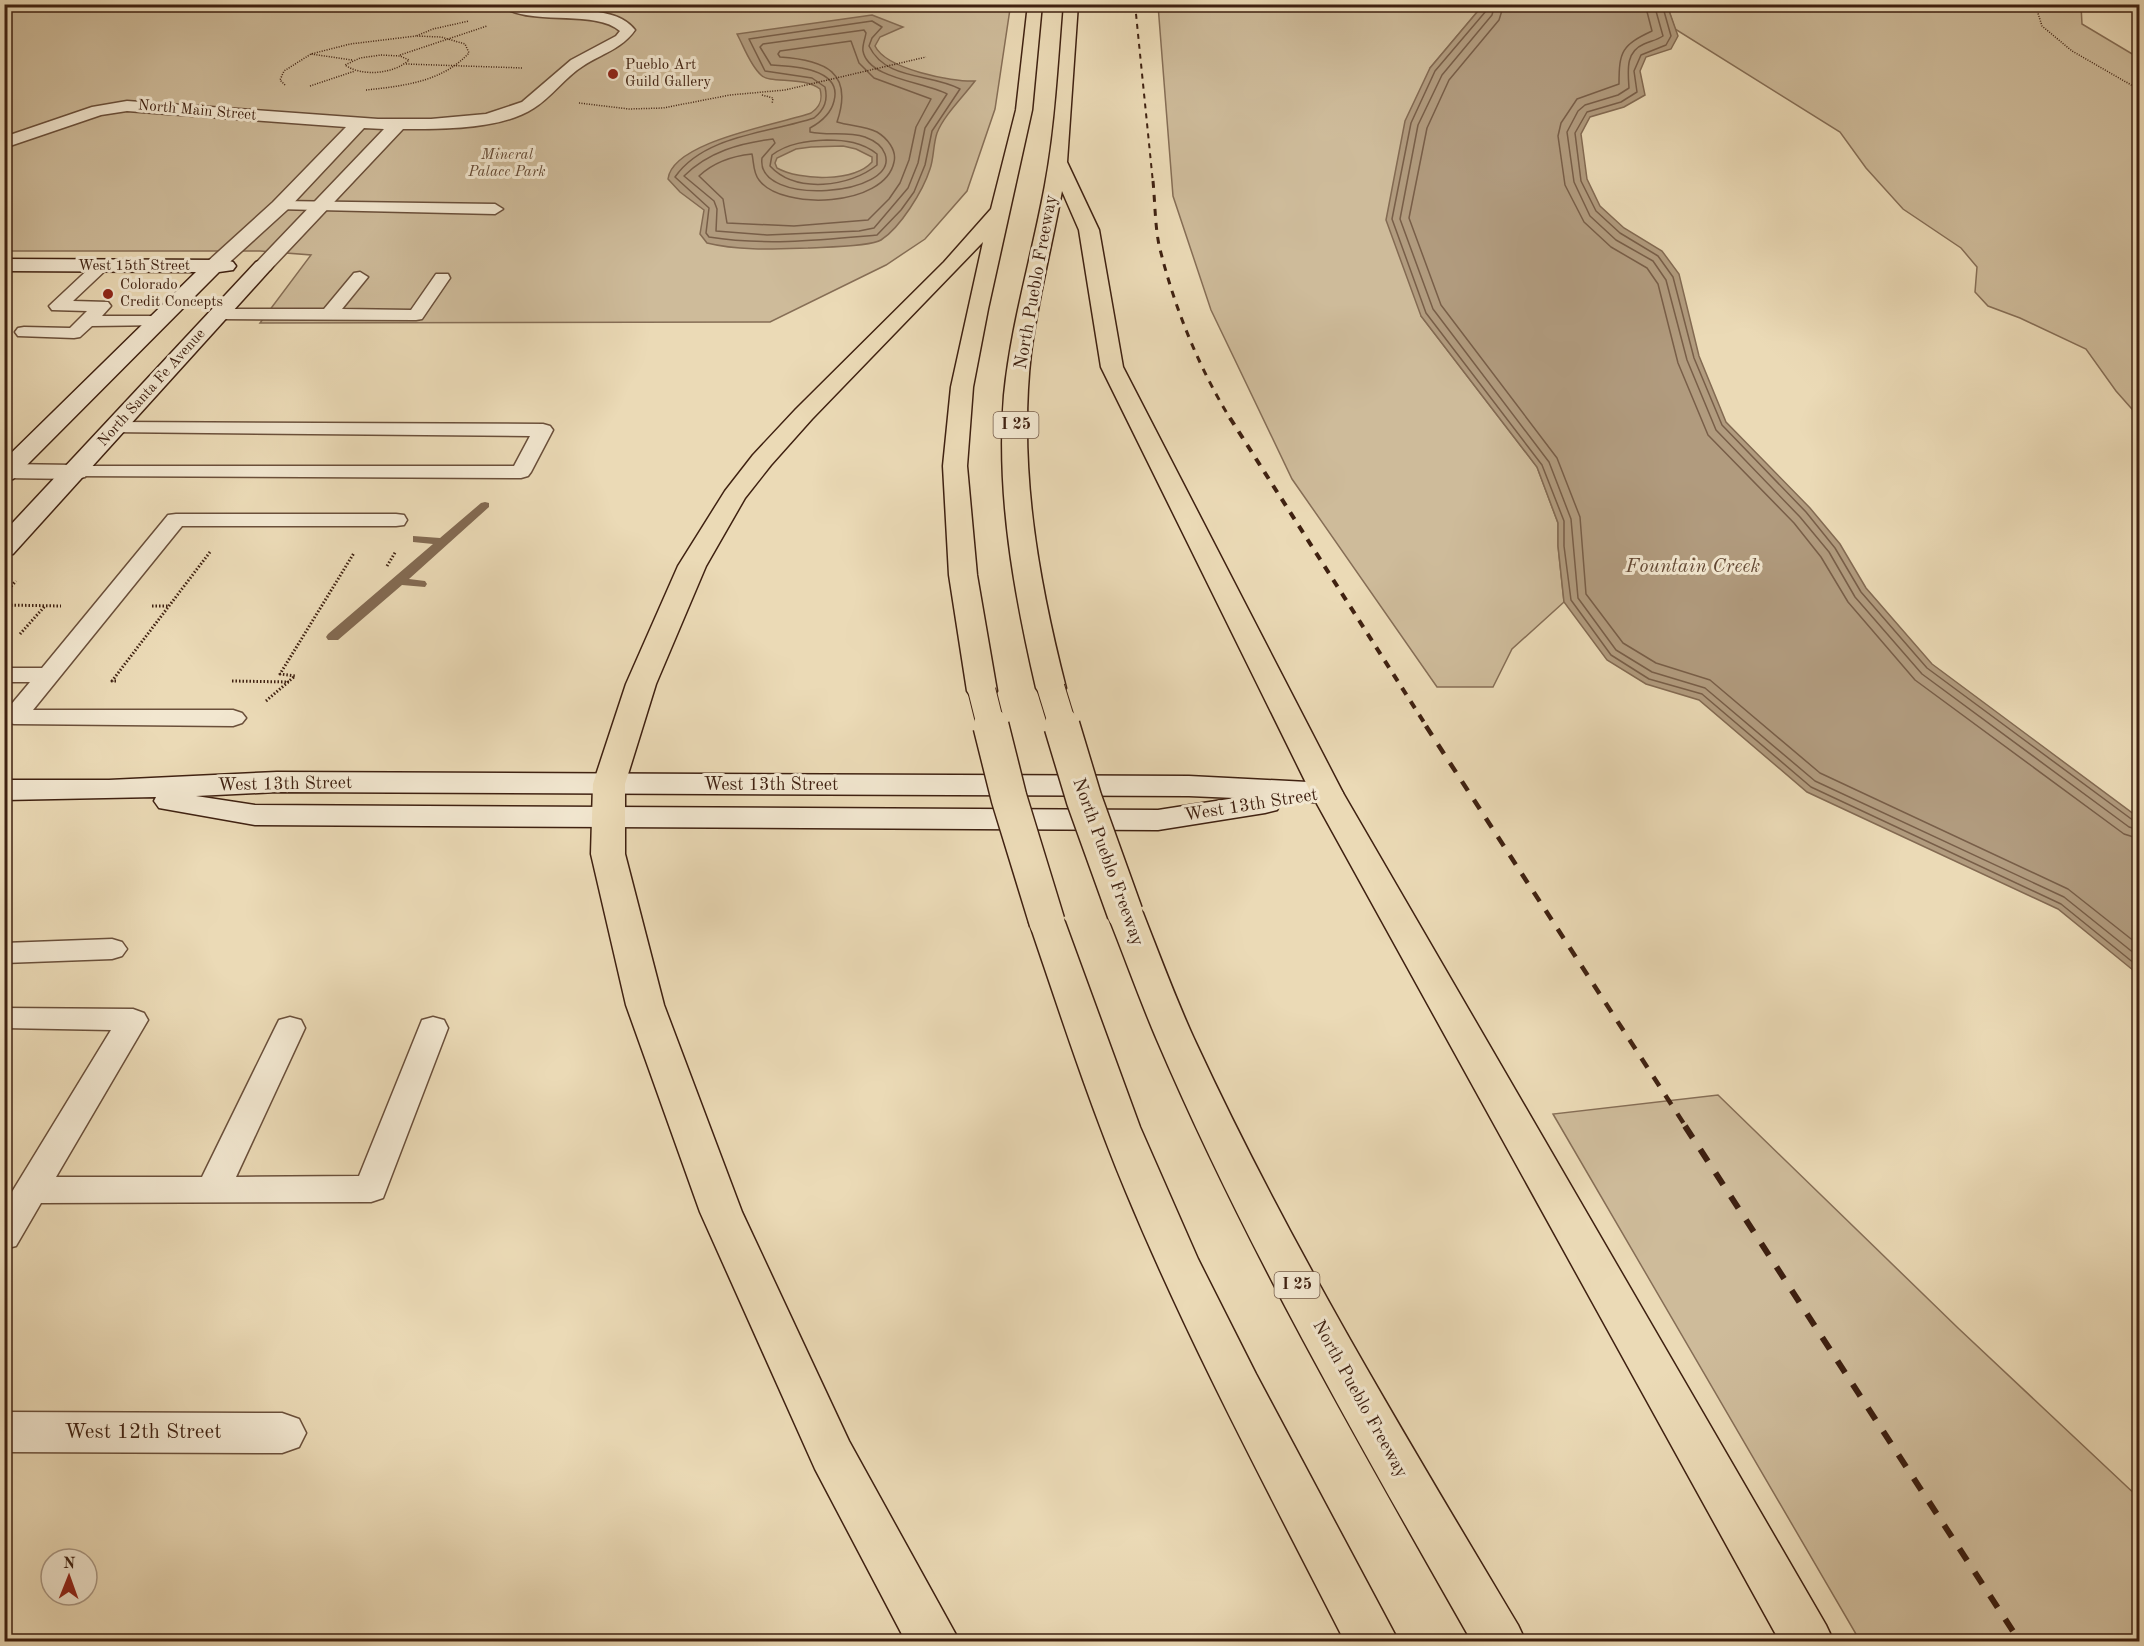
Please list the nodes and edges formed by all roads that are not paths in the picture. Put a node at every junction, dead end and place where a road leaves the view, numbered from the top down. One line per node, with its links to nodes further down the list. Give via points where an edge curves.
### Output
1 (506, 4): 5 (street, via 542,13)
2 (586, 4): 5 (street, via 587,13)
3 (1035, 4): 13 (highway, via 1024,110)
4 (1071, 4): 9 (highway, North Pueblo Freeway / I 25)
5 (608, 20): 7 (street, via 626,27 627,35 569,69 528,105 507,114 459,122)
6 (359, 123): 7 (street); 8 (street, North Main Street, via 127,106 98,111); 10 (street)
7 (398, 124): 11 (street, North Santa Fe Avenue)
8 (4, 143)
9 (1058, 162): 34 (highway, via 1089,230 1112,368); 48 (highway, North Pueblo Freeway / I 25, bridge, via 1020,355 1017,499 1037,635 1084,799 1176,1043 1248,1189 1333,1354)
10 (280, 206): 11 (lane); 16 (street)
11 (319, 207): 12 (lane); 17 (street, North Santa Fe Avenue)
12 (495, 209)
13 (999, 211): 35 (highway, via 951,266 804,414 734,496 692,566 641,684); 47 (highway, bridge, via 962,387 955,466 963,575 982,691 1009,798 1047,922 1121,1128 1190,1284)
14 (4, 265): 15 (street, West 15th Street)
15 (102, 265): 16 (street, West 15th Street); 22 (lane, via 58,306 102,306)
16 (214, 266): 17 (street, West 15th Street); 23 (street)
17 (263, 266): 20 (street, North Santa Fe Avenue)
18 (360, 277): 21 (lane)
19 (442, 278): 21 (lane, via 416,315)
20 (219, 314): 21 (lane); 25 (street, North Santa Fe Avenue)
21 (329, 314)
22 (87, 321): 23 (lane); 24 (lane, via 74,333)
23 (159, 321): 26 (street)
24 (24, 332)
25 (116, 428): 27 (street, North Santa Fe Avenue); 27 (lane, via 543,430 520,472)
26 (5, 472): 27 (street)
27 (76, 472): 29 (street, North Santa Fe Avenue)
28 (396, 520): 31 (lane, via 176,520)
29 (4, 548)
30 (4, 675): 31 (lane)
31 (48, 675): 32 (lane, via 14,717)
32 (233, 718)
33 (4, 790): 35 (street, West 13th Street, via 109,790 255,815)
34 (1327, 794): 35 (street, West 13th Street, via 1158,820); 49 (highway)
35 (608, 802): 46 (highway, via 608,854 645,1005 722,1212 832,1454)
36 (112, 949): 37 (lane)
37 (4, 954)
38 (4, 1018): 41 (lane, via 133,1020)
39 (290, 1028): 42 (lane)
40 (433, 1028): 42 (lane, via 371,1189)
41 (31, 1190): 42 (lane); 43 (lane)
42 (213, 1190)
43 (4, 1236)
44 (4, 1432): 45 (street, West 12th Street)
45 (282, 1433)
46 (934, 1641)
47 (1373, 1641)
48 (1500, 1641)
49 (1808, 1641)

